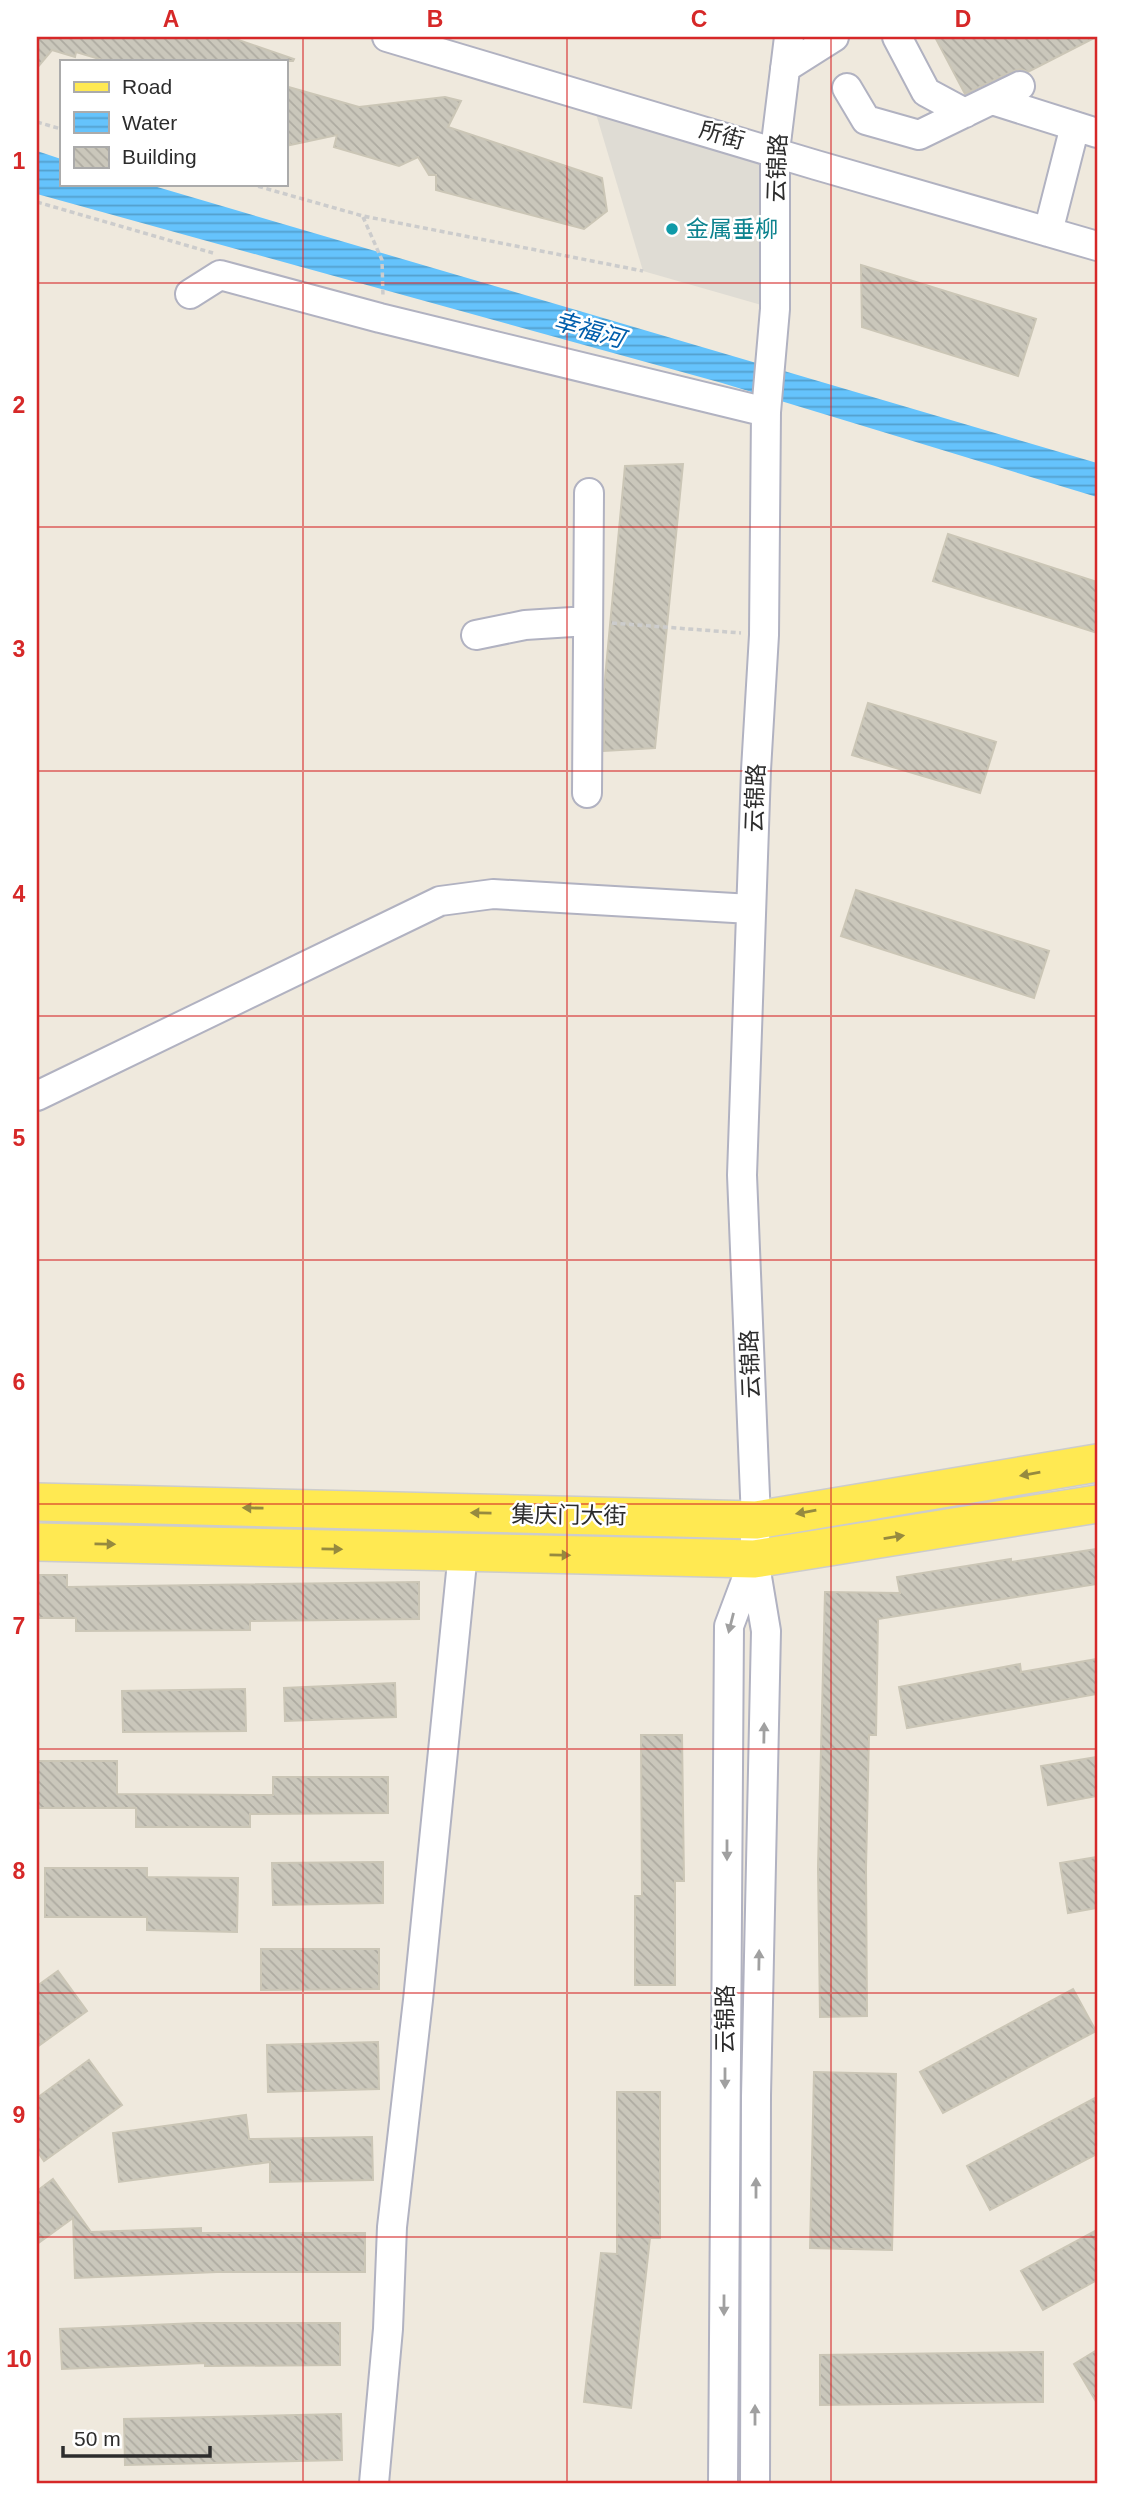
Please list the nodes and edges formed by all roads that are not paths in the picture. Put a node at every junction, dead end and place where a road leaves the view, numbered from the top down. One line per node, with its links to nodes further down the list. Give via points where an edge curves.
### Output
1 (387, 37): 11 (street, 所街)
2 (789, 37): 5 (street, 云锦路)
3 (834, 37): 5 (street)
4 (897, 37): 9 (street, via 926,92)
5 (785, 68): 11 (street, 云锦路)
6 (1020, 86): 8 (street)
7 (847, 88): 9 (street, via 866,120 919,135)
8 (992, 100): 9 (street); 10 (street)
9 (965, 113)
10 (1086, 130): 12 (street)
11 (775, 151): 12 (street, 所街); 15 (street, 云锦路, via 775,309)
12 (1048, 232): 13 (street, 所街)
13 (1097, 246)
14 (190, 294): 15 (street, via 220,275 382,310)
15 (766, 412): 20 (street, 云锦路, via 764,635)
16 (589, 494): 17 (street)
17 (588, 621): 18 (street, via 525,625); 19 (street)
18 (476, 635)
19 (587, 793)
20 (751, 909): 21 (street, via 493,894 440,901); 25 (street, 云锦路, via 743,1175)
21 (37, 1096)
22 (1097, 1463): 25 (main road, 集庆门大街, one-way to 25)
23 (37, 1502): 25 (main road, 集庆门大街, one-way to 23)
24 (1097, 1504): 28 (main road, 集庆门大街, one-way to 24)
25 (756, 1520): 28 (street, 云锦路)
26 (37, 1542): 27 (main road, 集庆门大街, one-way to 27)
27 (463, 1552): 28 (main road, 集庆门大街, one-way to 28); 29 (street, via 392,2227)
28 (754, 1559): 30 (street, 云锦路, one-way to 30, via 729,1626); 31 (street, 云锦路, one-way to 28, via 756,2096 766,1631)
29 (374, 2483)
30 (723, 2483)
31 (755, 2483)

